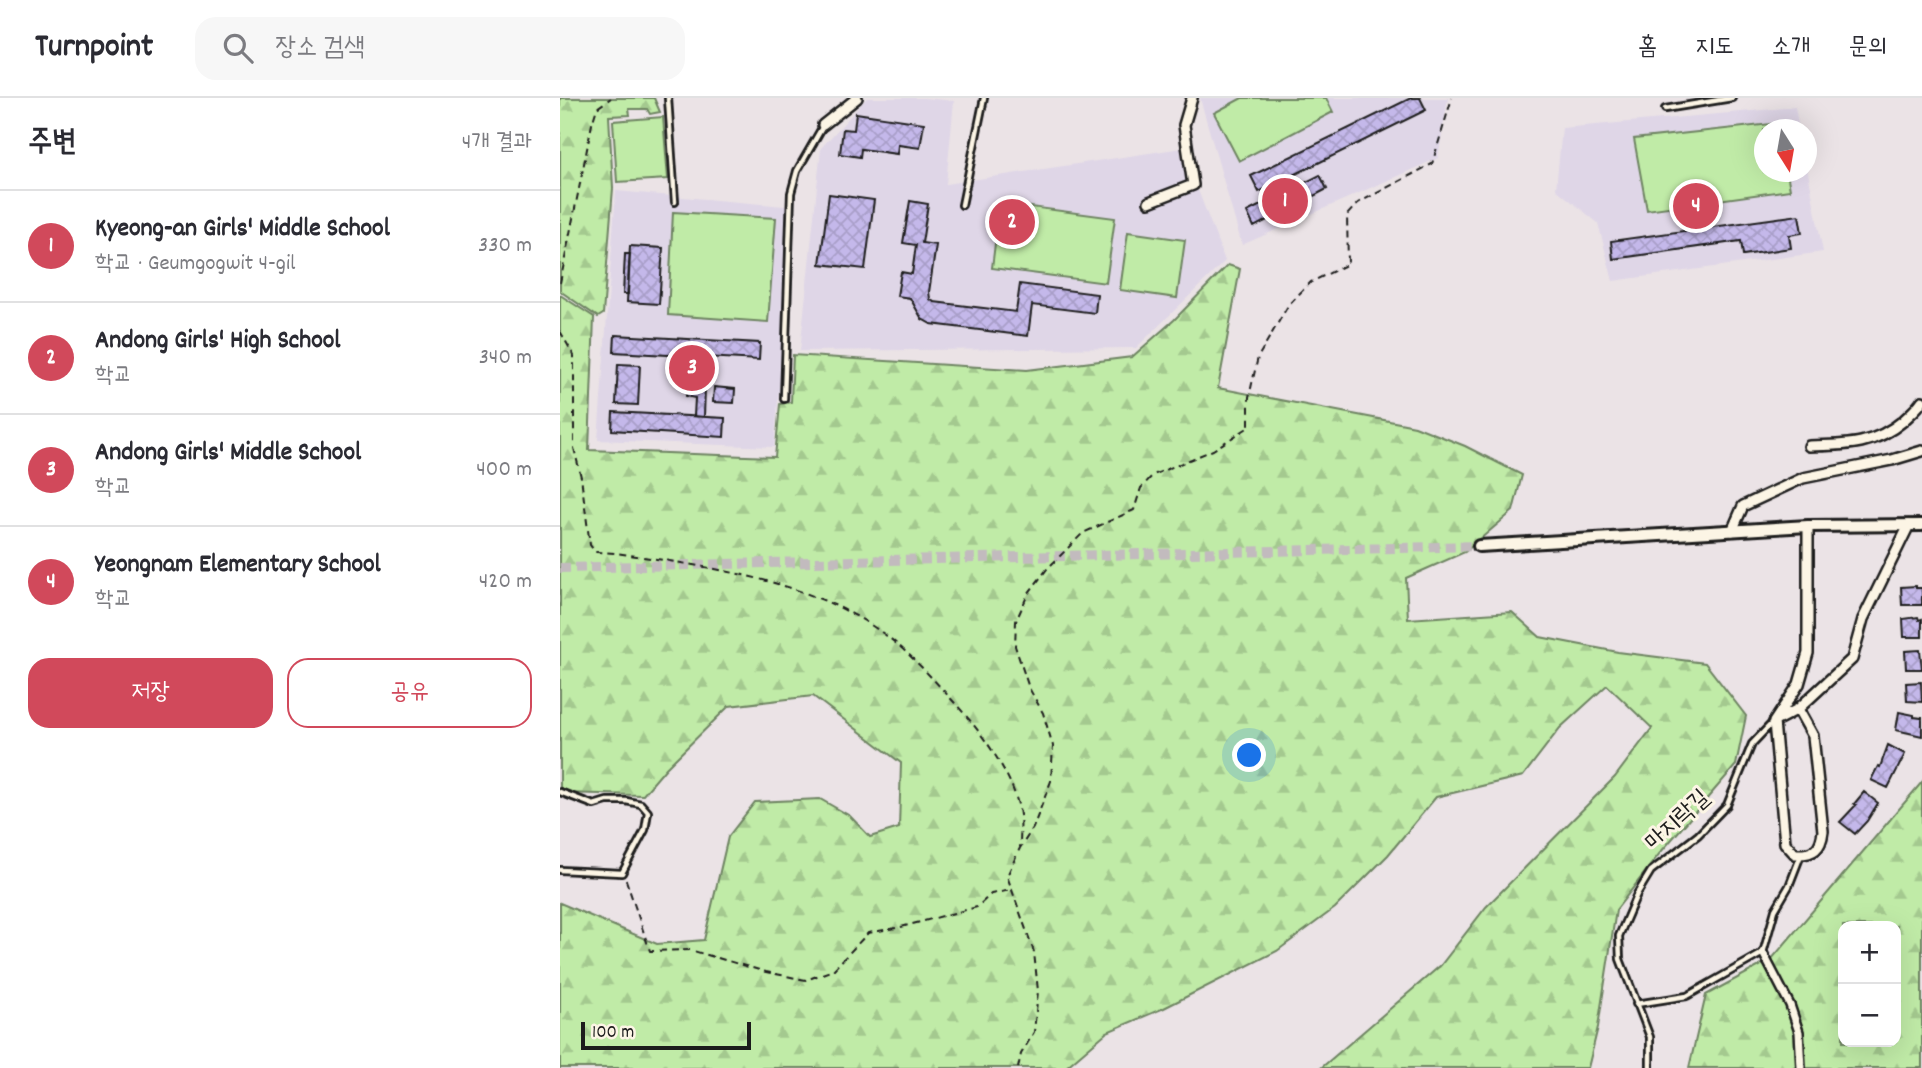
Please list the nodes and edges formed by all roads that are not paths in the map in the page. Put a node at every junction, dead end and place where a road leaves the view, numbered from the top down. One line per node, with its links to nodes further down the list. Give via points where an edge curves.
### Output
1 (668, 98): 8 (lane)
2 (857, 98): 7 (street)
3 (984, 98): 10 (lane)
4 (1192, 98): 9 (street, via 1184,125 1193,186)
5 (1732, 98): 6 (lane)
6 (1665, 109)
7 (823, 125): 11 (lane, via 797,171 791,193)
8 (675, 202)
9 (1149, 202)
10 (962, 205)
11 (783, 398)
12 (1922, 401): 13 (street, via 1876,439)
13 (1809, 446)
14 (1922, 451): 18 (street, via 1803,478 1743,506)
15 (1909, 525): 16 (street); 17 (street); 20 (street, 마지락길, via 1863,619 1852,659)
16 (1922, 525)
17 (1808, 526): 18 (street); 21 (street, via 1808,653 1799,684)
18 (1732, 531): 19 (street)
19 (1479, 546)
20 (1798, 709): 21 (street, 마지락길); 23 (street, via 1814,736 1823,831 1822,843)
21 (1774, 722): 23 (street, via 1785,844); 26 (lane, 마지락길, via 1752,744 1727,805 1651,872 1636,894 1619,936 1620,959)
22 (560, 792): 24 (lane, via 594,805 640,804 648,812 645,830 622,873)
23 (1801, 854): 25 (lane, via 1775,910)
24 (560, 870)
25 (1763, 953): 26 (lane, via 1686,996); 28 (street, via 1799,1032)
26 (1636, 1003): 27 (lane, 마지락길, via 1650,1037)
27 (1650, 1068)
28 (1801, 1068)

